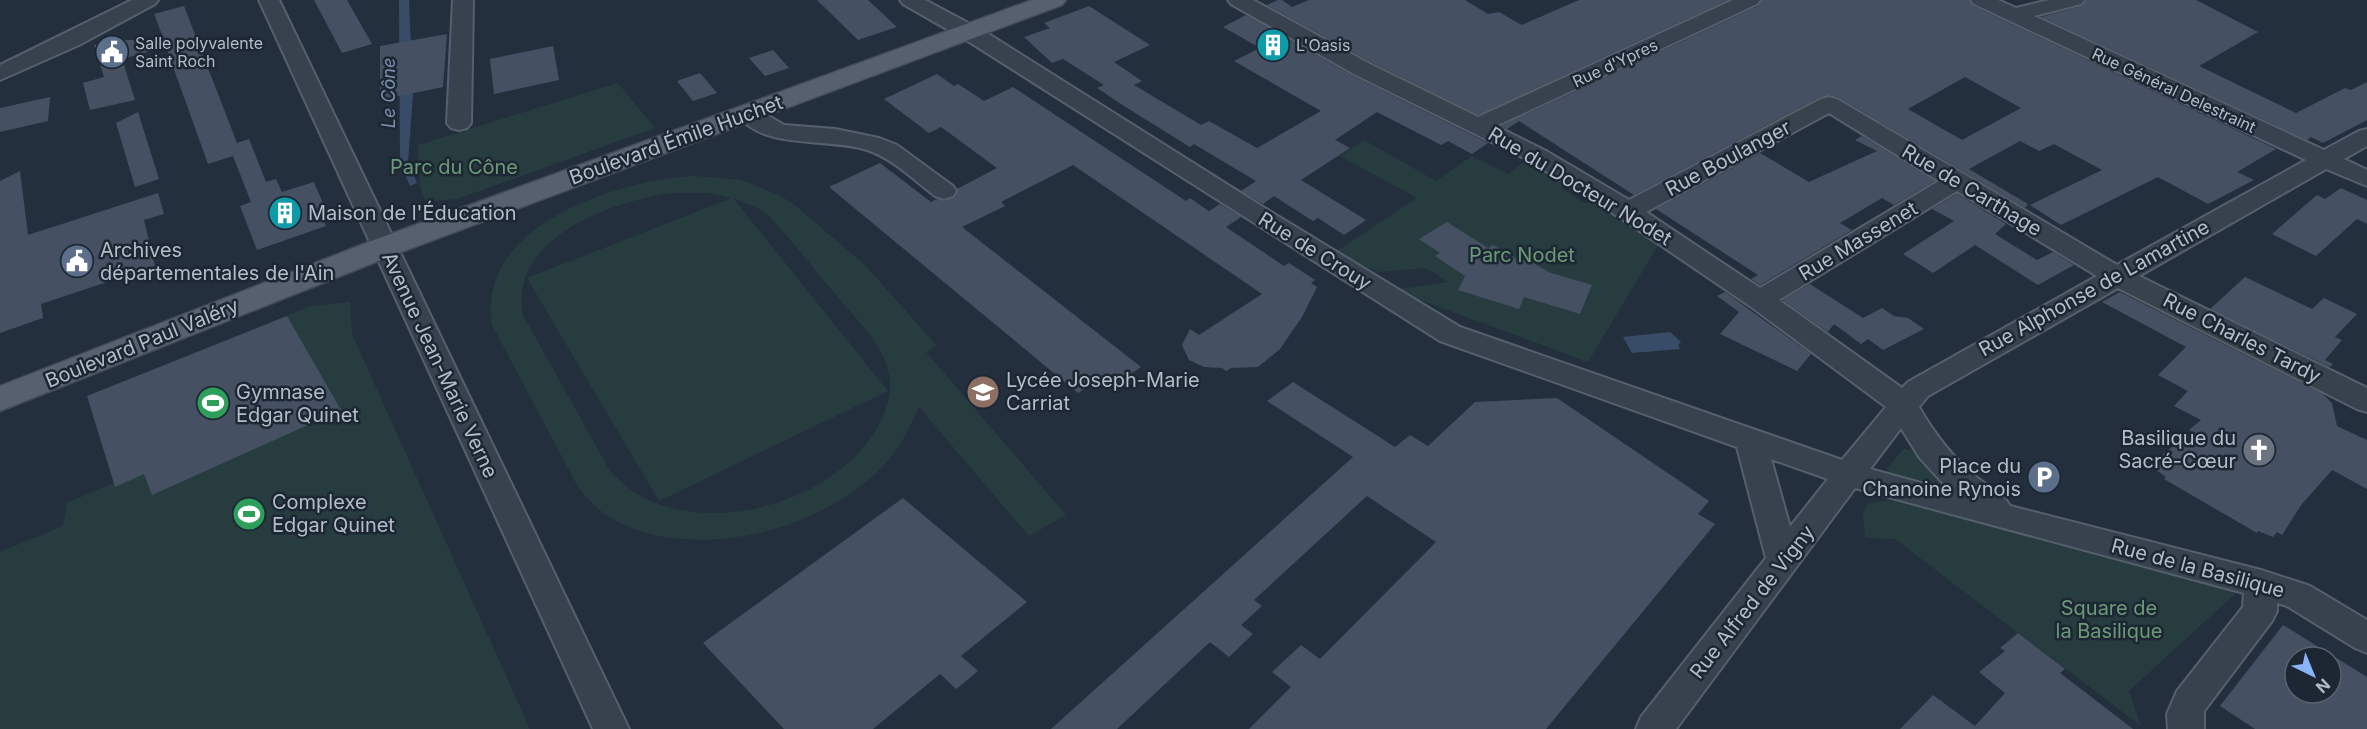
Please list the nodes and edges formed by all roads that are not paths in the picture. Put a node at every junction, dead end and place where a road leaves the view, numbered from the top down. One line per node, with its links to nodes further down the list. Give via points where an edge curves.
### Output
1 (148, 0): 12 (street)
2 (269, 0): 23 (street, Avenue Jean-Marie Verne)
3 (463, 0): 15 (street)
4 (910, 0): 11 (street, Rue de Crouy)
5 (1054, 0): 11 (main road, Boulevard Émile Huchet)
6 (1238, 0): 16 (street, Rue du Docteur Nodet, via 1362,69)
7 (1750, 0): 16 (street, Rue d'Ypres)
8 (1981, 0): 10 (street, Rue Général Delestraint)
9 (2074, 0): 10 (street)
10 (2014, 15): 18 (street, Rue Général Delestraint)
11 (967, 32): 14 (main road, Boulevard Émile Huchet); 29 (street, Rue de Crouy, via 1450,334)
12 (0, 73)
13 (1829, 104): 20 (street, Rue de Carthage); 22 (street, Rue Boulanger)
14 (749, 114): 21 (street, via 777,131 835,136 889,150); 23 (main road, Boulevard Émile Huchet)
15 (459, 123)
16 (1480, 125): 22 (street, Rue du Docteur Nodet)
17 (2367, 136): 18 (street, Rue Alphonse de Lamartine)
18 (2324, 159): 19 (street, Rue Général Delestraint); 24 (street, Rue Alphonse de Lamartine)
19 (2367, 179)
20 (1956, 181): 24 (street, Rue de Carthage); 25 (street, Rue Massenet)
21 (944, 191)
22 (1628, 211): 25 (street, Rue du Docteur Nodet)
23 (385, 247): 26 (main road, Boulevard Paul Valéry); 36 (street, Avenue Jean-Marie Verne)
24 (2116, 276): 27 (street, Rue Charles Tardy); 28 (street, Rue Alphonse de Lamartine, via 1932,380)
25 (1760, 300): 28 (street, Rue du Docteur Nodet)
26 (0, 399)
27 (2367, 401)
28 (1904, 404): 30 (street, Rue Alphonse de Lamartine); 31 (street, Rue de la Basilique, via 1915,428 1951,476 1979,498)
29 (1750, 441): 30 (street, Rue de Crouy); 32 (street)
30 (1850, 475): 31 (street, Rue de la Basilique); 32 (street, Rue Alfred de Vigny)
31 (2020, 520): 33 (street, Rue de la Basilique)
32 (1783, 561): 37 (street, Rue Alfred de Vigny)
33 (2261, 584): 34 (street, Rue de la Basilique, via 2298,596); 35 (street, via 2260,611 2190,702 2185,714)
34 (2367, 638)
35 (2186, 728)
36 (611, 729)
37 (1654, 729)

